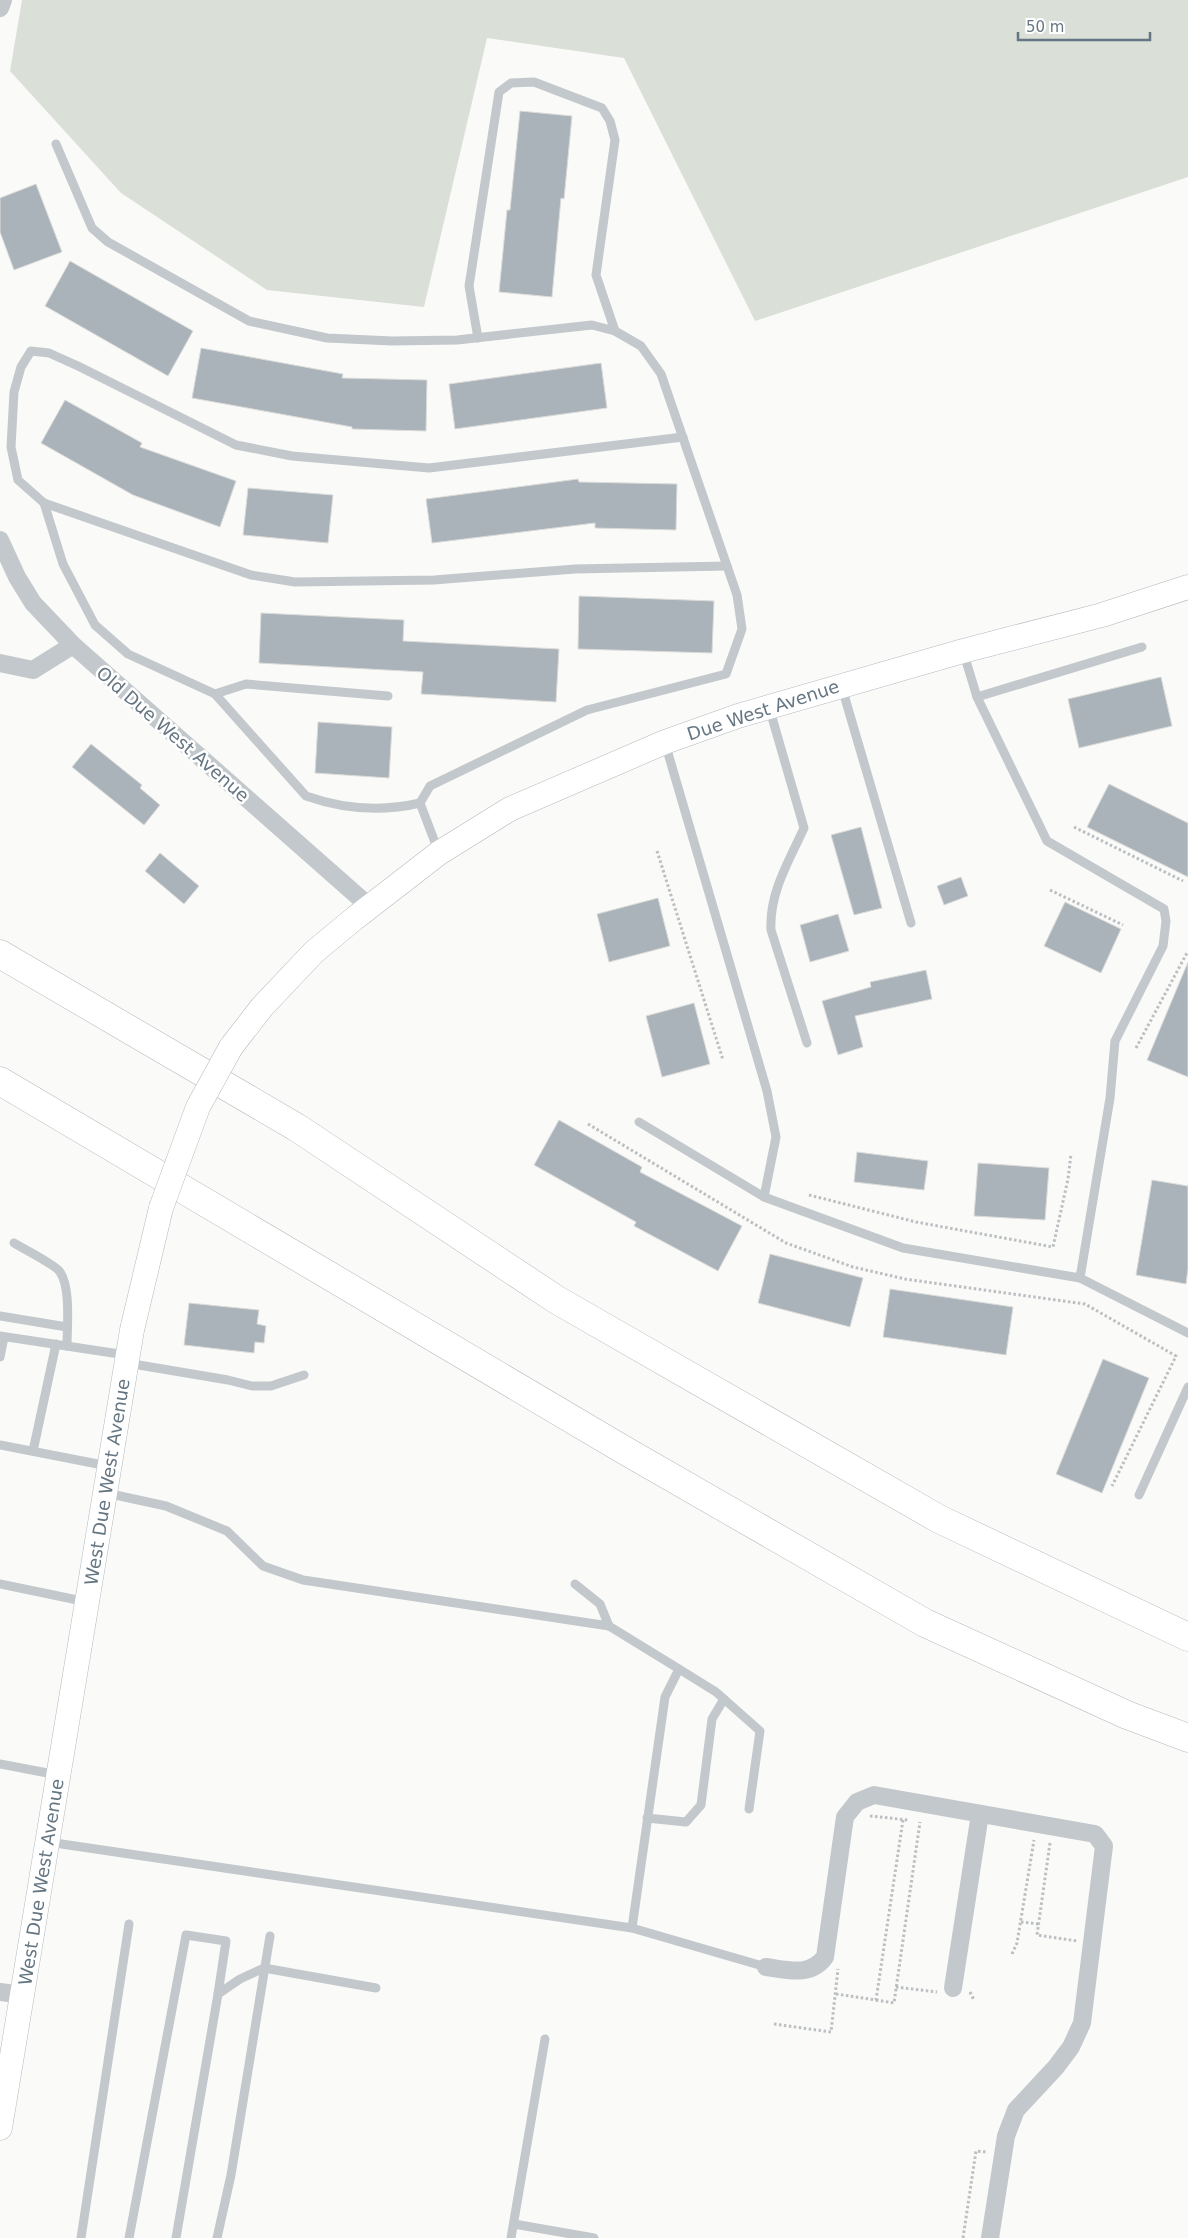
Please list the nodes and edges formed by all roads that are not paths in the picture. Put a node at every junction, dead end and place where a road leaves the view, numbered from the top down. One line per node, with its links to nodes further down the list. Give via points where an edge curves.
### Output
1 (3, 0): 2 (street)
2 (0, 8)
3 (56, 144): 5 (lane, via 92,228 108,242 249,321 327,338 401,341)
4 (616, 331): 5 (lane, via 592,325); 5 (lane, via 596,276 615,140 610,121 602,108 594,104 534,82 511,83 499,92 469,286); 6 (lane, via 642,346 661,374)
5 (478, 338)
6 (683, 437): 7 (lane, via 429,468 292,456 236,445 56,357 31,351 21,367 14,392 11,446 18,480); 9 (lane)
7 (44, 503): 9 (lane, via 251,575 295,582 434,580 575,569); 16 (lane, via 63,564 94,625 128,654)
8 (0, 540): 11 (street, Old Due West Avenue, via 33,603)
9 (727, 566): 21 (lane, via 737,595 742,629 726,674 587,710 430,786)
10 (1188, 587): 13 (main road, Due West Avenue, via 1102,615)
11 (73, 645): 14 (street, via 33,670); 23 (street, Old Due West Avenue)
12 (1142, 647): 18 (lane)
13 (963, 651): 15 (main road, Due West Avenue); 18 (lane)
14 (0, 663)
15 (841, 686): 19 (main road, Due West Avenue); 24 (lane)
16 (215, 694): 17 (lane, via 246,684); 21 (lane, via 306,796 362,808 395,809)
17 (388, 696)
18 (977, 697): 31 (lane, via 1047,841 1164,909 1163,946 1115,1041 1110,1098)
19 (769, 707): 20 (main road, Due West Avenue); 26 (lane, via 804,828 776,889 770,912 771,930)
20 (665, 742): 22 (main road, Due West Avenue, via 510,809); 29 (lane, via 767,1092 776,1137)
21 (420, 803): 22 (lane)
22 (439, 853): 23 (main road, Due West Avenue)
23 (370, 907): 39 (main road, West Due West Avenue, bridge, via 306,959 262,1007 231,1047 198,1107 161,1208)
24 (911, 923)
25 (0, 954): 51 (highway, via 296,1127 565,1304 938,1519)
26 (807, 1043)
27 (0, 1081): 54 (highway, via 624,1450 924,1623 1127,1715)
28 (639, 1122): 29 (lane)
29 (764, 1197): 31 (lane, via 903,1248)
30 (14, 1243): 33 (lane, via 60,1271 65,1284)
31 (1080, 1278): 34 (lane)
32 (0, 1316): 33 (lane)
33 (67, 1327): 37 (lane)
34 (1188, 1332)
35 (2, 1337): 36 (lane); 38 (lane)
36 (56, 1344): 37 (lane); 43 (lane)
37 (67, 1346): 39 (lane)
38 (0, 1357)
39 (127, 1359): 40 (lane, via 252,1386 271,1386); 44 (main road, West Due West Avenue)
40 (304, 1375)
41 (1188, 1387): 46 (lane)
42 (0, 1445): 43 (lane)
43 (34, 1451): 44 (lane)
44 (110, 1466): 45 (main road, West Due West Avenue)
45 (105, 1493): 49 (main road, West Due West Avenue); 50 (lane, via 166,1506 227,1531 263,1566 303,1580)
46 (1139, 1495)
47 (0, 1584): 49 (lane)
48 (575, 1584): 50 (lane, via 600,1604)
49 (87, 1602): 56 (main road, West Due West Avenue)
50 (610, 1626): 52 (lane)
51 (1188, 1637)
52 (679, 1669): 53 (lane); 59 (lane, via 665,1697)
53 (724, 1699): 57 (lane, via 760,1731); 59 (lane, via 712,1719 701,1805 686,1822)
54 (1188, 1738)
55 (0, 1764): 56 (lane)
56 (58, 1775): 60 (main road, West Due West Avenue)
57 (749, 1809)
58 (980, 1814): 64 (street, via 874,1795 857,1802 845,1817 825,1957 820,1964 804,1972); 67 (street); 79 (street, via 1096,1834 1104,1846 1082,2023 1071,2047 1016,2110 1006,2136)
59 (647, 1818): 62 (lane)
60 (48, 1842): 62 (lane); 68 (main road, West Due West Avenue)
61 (129, 1924): 73 (lane)
62 (632, 1928): 64 (lane)
63 (270, 1936): 65 (lane)
64 (766, 1967)
65 (264, 1968): 66 (lane); 69 (lane); 76 (lane, via 231,2175)
66 (376, 1988)
67 (953, 1988)
68 (11, 1994): 71 (main road, West Due West Avenue)
69 (218, 1994): 74 (lane, via 226,1941 186,1935); 75 (lane)
70 (546, 2039): 72 (lane)
71 (0, 2128)
72 (514, 2224): 77 (lane); 78 (lane)
73 (81, 2238)
74 (129, 2238)
75 (176, 2238)
76 (217, 2238)
77 (511, 2238)
78 (594, 2238)
79 (990, 2238)

